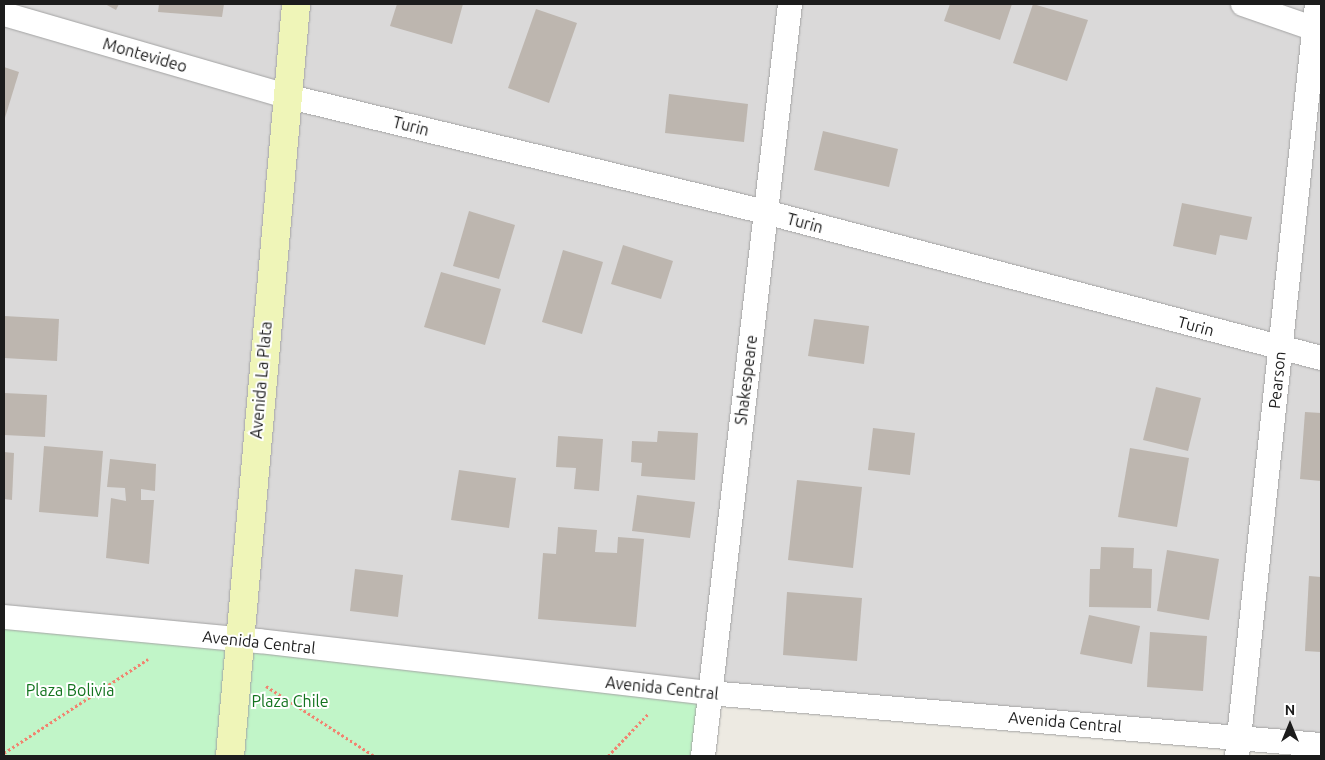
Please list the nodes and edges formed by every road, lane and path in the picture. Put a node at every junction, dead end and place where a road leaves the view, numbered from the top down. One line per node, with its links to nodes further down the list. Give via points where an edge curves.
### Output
1 (296, 4): 7 (main road, Avenida La Plata)
2 (790, 4): 8 (street, Shakespeare)
3 (1243, 4): 6 (street)
4 (1318, 4): 6 (street, Pearson)
5 (4, 14): 7 (street, Montevideo)
6 (1315, 29): 9 (street, Pearson)
7 (286, 96): 8 (street, Turin); 13 (main road, Avenida La Plata)
8 (765, 212): 9 (street, Turin); 16 (street, Shakespeare)
9 (1281, 348): 10 (street, Turin); 18 (street, Pearson)
10 (1321, 358)
11 (4, 617): 12 (street, Avenida Central)
12 (187, 634): 13 (street, Avenida Central); 19 (path)
13 (239, 639): 14 (main road, Avenida La Plata); 15 (street, Avenida Central)
14 (237, 667): 20 (main road, Avenida La Plata); 21 (path)
15 (672, 689): 16 (street, Avenida Central); 22 (path)
16 (709, 693): 18 (street, Avenida Central); 23 (street, Shakespeare)
17 (1321, 745): 18 (street, Avenida Central)
18 (1238, 746)
19 (4, 753)
20 (230, 756)
21 (374, 756)
22 (608, 756)
23 (703, 756)

